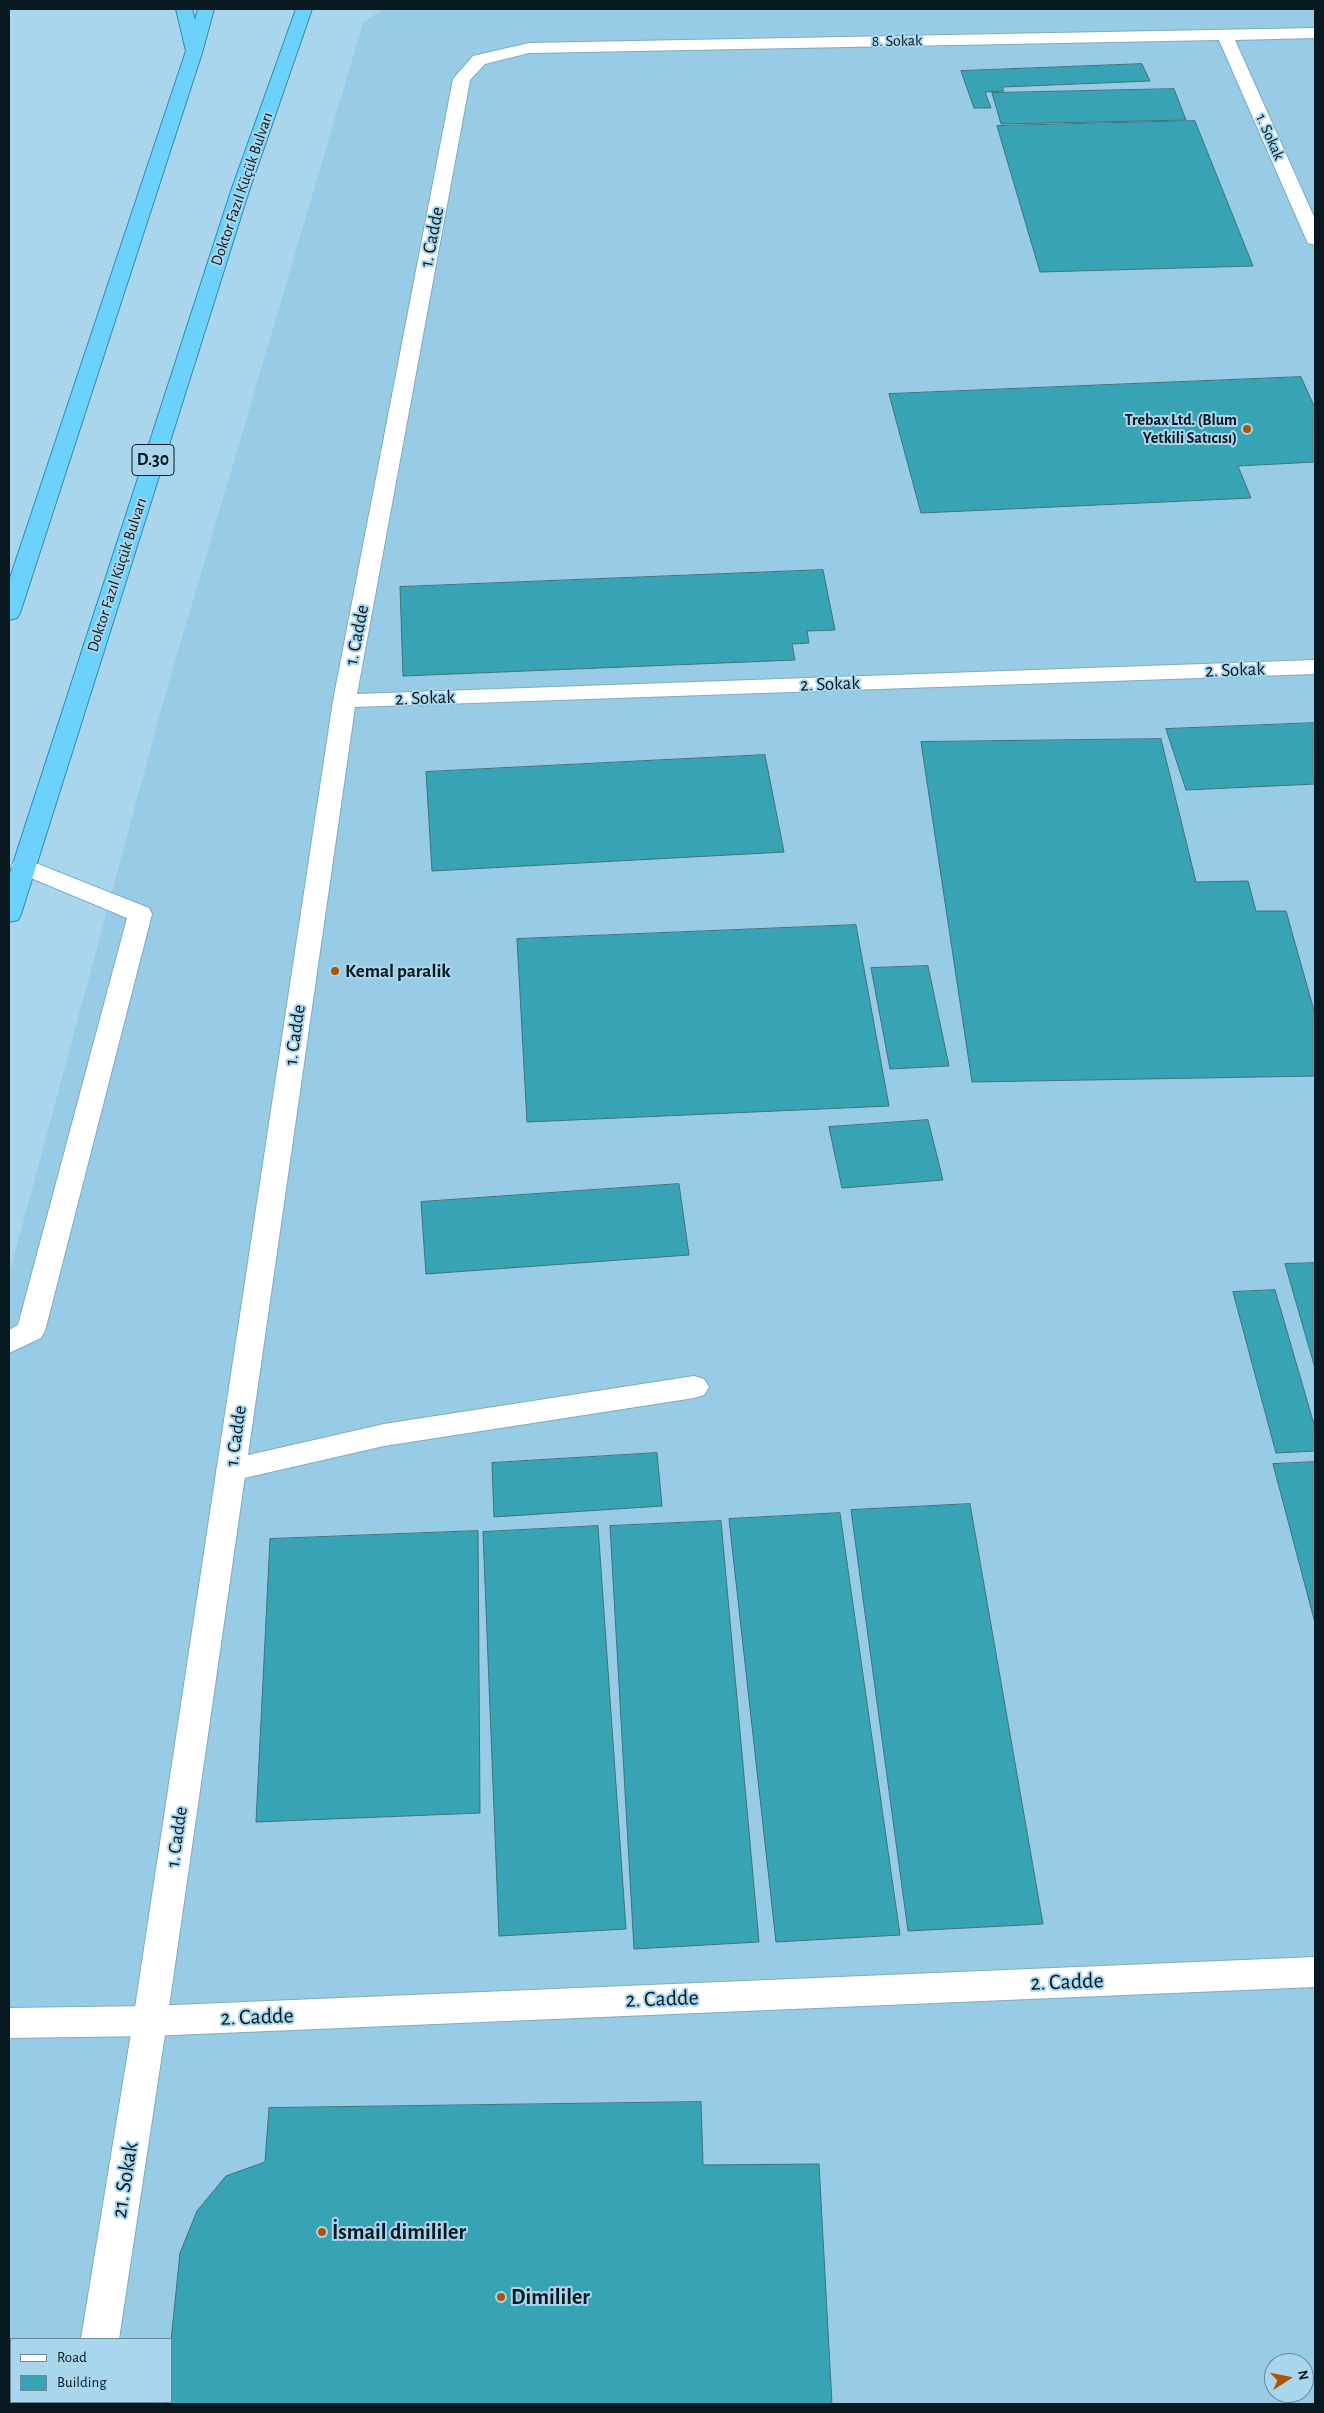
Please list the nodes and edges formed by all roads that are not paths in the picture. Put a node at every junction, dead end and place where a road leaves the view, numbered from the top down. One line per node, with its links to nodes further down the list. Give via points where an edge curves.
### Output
1 (184, 9): 6 (highway)
2 (206, 9): 6 (highway)
3 (304, 9): 13 (highway, Doktor Fazıl Küçük Bulvarı / D.30, via 240,192)
4 (1315, 33): 5 (street, 8. Sokak)
5 (1225, 35): 7 (street, 8. Sokak, via 529,48); 8 (street, 1. Sokak)
6 (194, 53): 9 (highway)
7 (479, 60): 12 (street, 1. Cadde, via 462,79)
8 (1315, 239)
9 (15, 576): 10 (highway)
10 (9, 612)
11 (1315, 667): 12 (street, 2. Sokak)
12 (344, 701): 17 (street, 1. Cadde)
13 (23, 866): 14 (highway, Doktor Fazıl Küçük Bulvarı / D.30); 15 (street, via 140,914 30,1331)
14 (9, 914)
15 (9, 1343)
16 (694, 1387): 17 (street, via 384,1435)
17 (231, 1470): 19 (street, 1. Cadde)
18 (1315, 1972): 19 (street, 2. Cadde)
19 (150, 2021): 20 (street, 2. Cadde); 21 (street, 21. Sokak)
20 (9, 2023)
21 (100, 2338)

